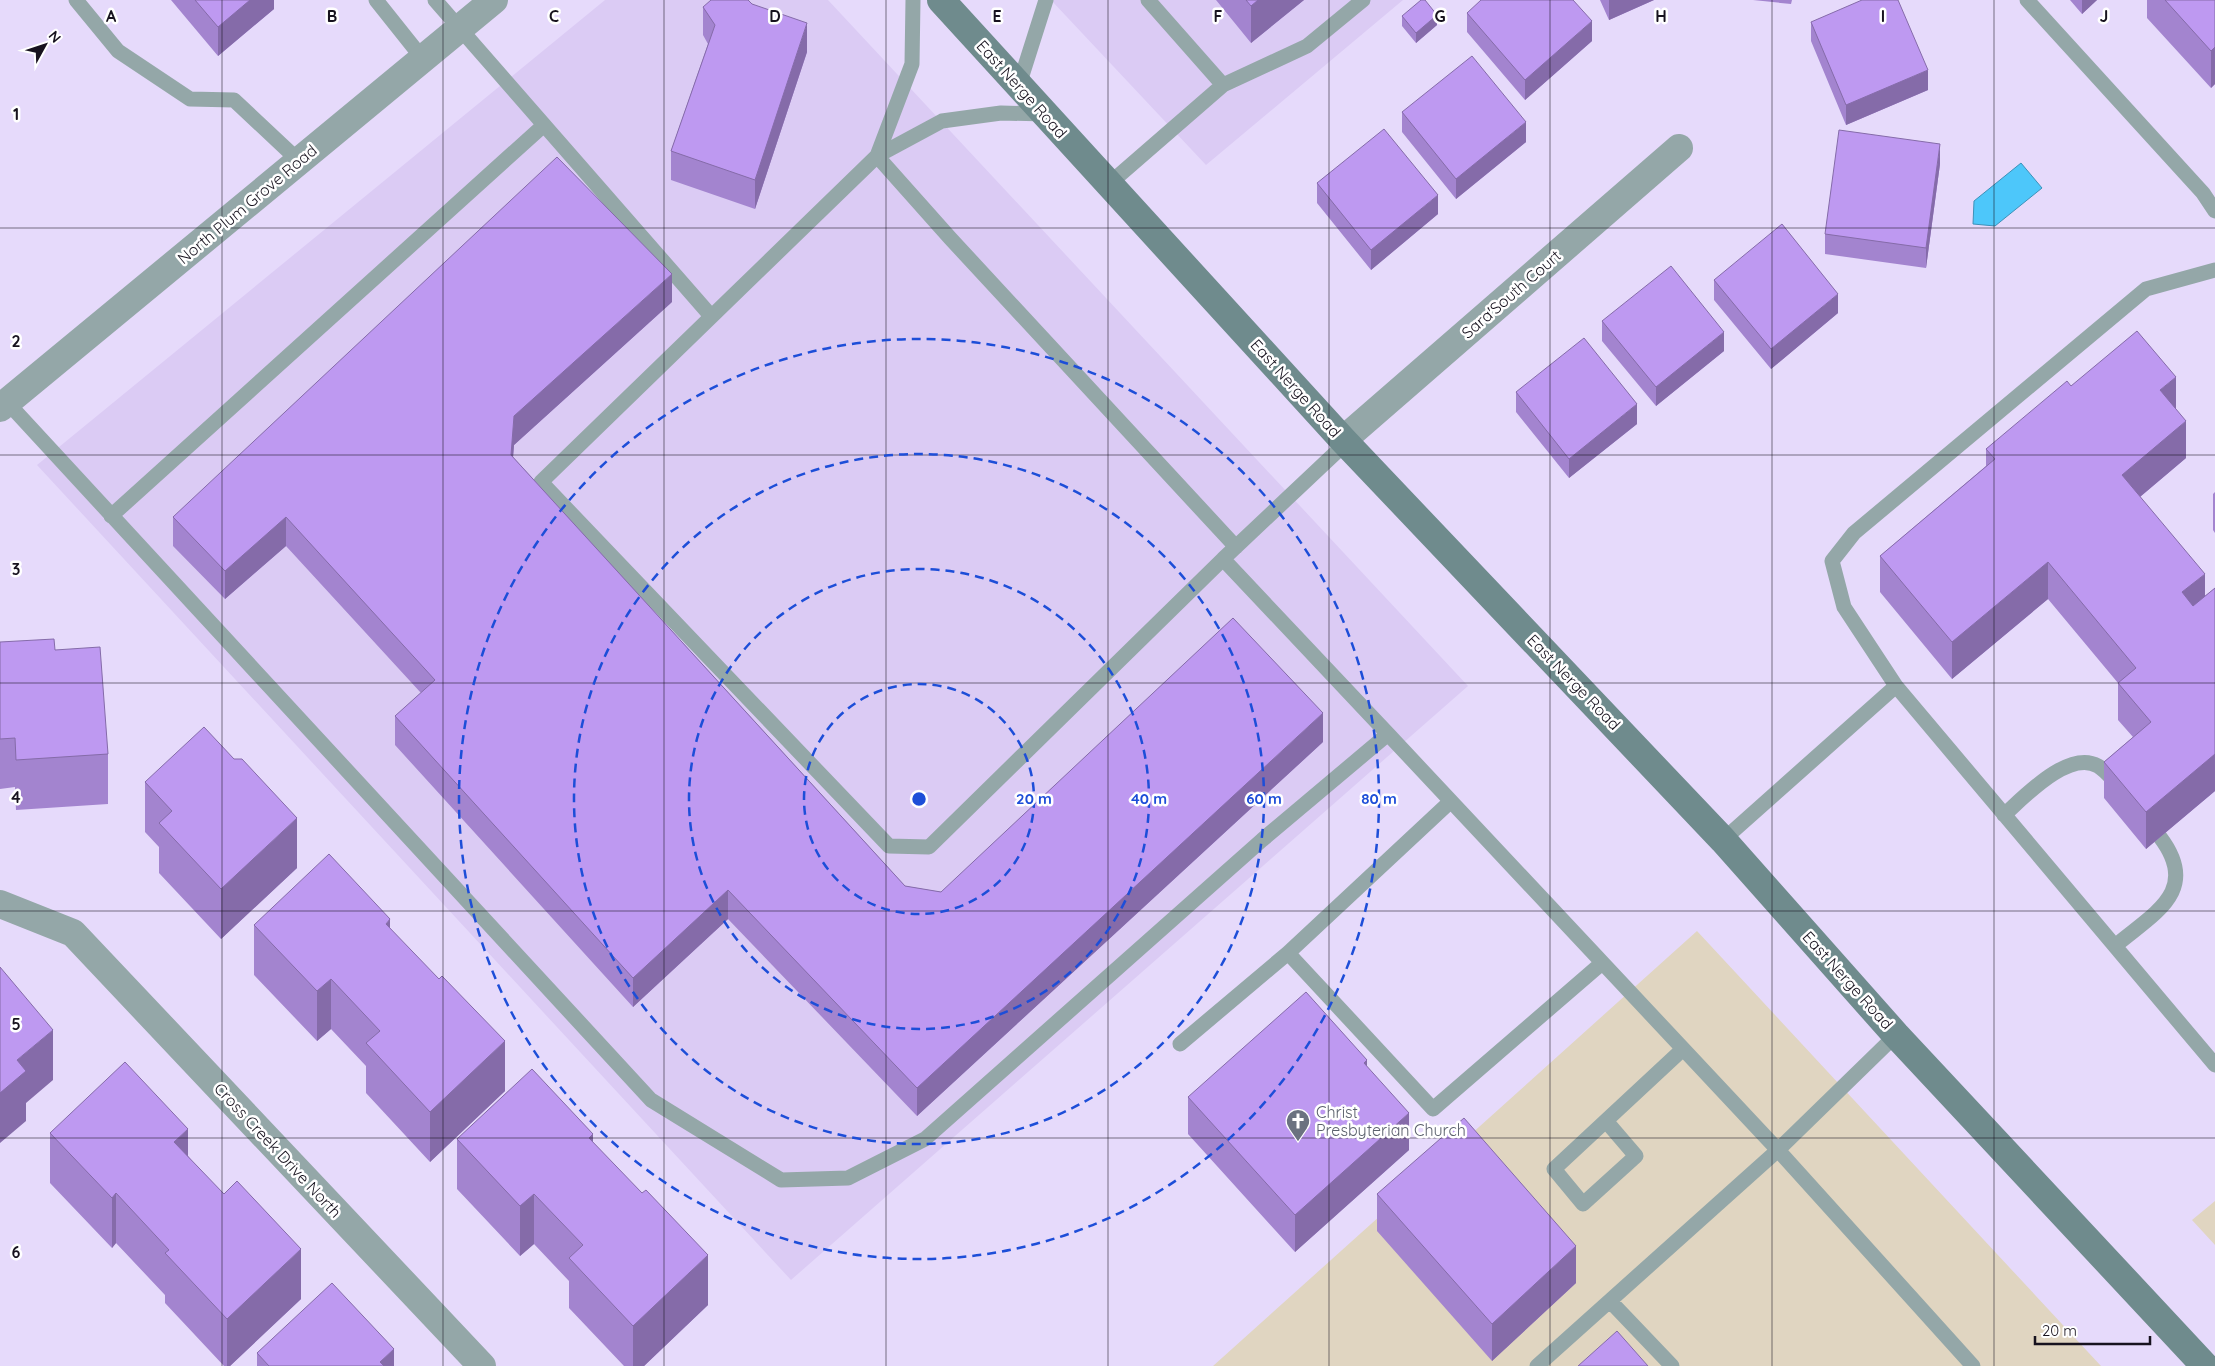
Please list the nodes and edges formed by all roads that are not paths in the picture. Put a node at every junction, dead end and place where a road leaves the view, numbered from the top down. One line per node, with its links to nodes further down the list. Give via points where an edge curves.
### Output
1 (76, 0): 19 (lane, via 118,51 190,99 234,100)
2 (376, 0): 12 (lane)
3 (435, 0): 11 (lane)
4 (494, 0): 11 (street, North Plum Grove Road)
5 (913, 0): 18 (lane, via 912,64)
6 (941, 0): 13 (main road, East Nerge Road)
7 (1046, 0): 13 (lane)
8 (1148, 0): 14 (lane)
9 (1363, 0): 14 (lane, via 1307,46)
10 (2027, 0): 21 (lane, via 2204,193)
11 (459, 29): 12 (street, North Plum Grove Road); 16 (lane)
12 (423, 59): 19 (street, North Plum Grove Road)
13 (1019, 85): 15 (main road, East Nerge Road)
14 (1223, 85): 20 (lane)
15 (1046, 114): 18 (lane, via 1001,113 942,121); 20 (main road, East Nerge Road)
16 (544, 125): 23 (lane); 26 (lane)
17 (1678, 148): 25 (street, Sara'South Court)
18 (877, 156): 23 (lane); 27 (lane)
19 (299, 161): 24 (street, North Plum Grove Road)
20 (1109, 184): 25 (main road, East Nerge Road)
21 (2215, 211)
22 (2215, 270): 29 (lane, via 2146,289 1854,534 1832,561 1844,607)
23 (711, 316): 28 (lane, via 541,482 889,846 929,847)
24 (3, 405): 26 (lane)
25 (1344, 441): 27 (lane); 35 (main road, East Nerge Road)
26 (111, 516): 30 (lane, via 651,1100 781,1180 848,1178 925,1139 1262,840)
27 (1236, 547): 28 (lane)
28 (1223, 559): 30 (lane)
29 (1896, 686): 33 (lane); 35 (lane)
30 (1388, 734): 32 (lane)
31 (2119, 786): 33 (lane, via 2098,766 2084,762 2065,766)
32 (1451, 801): 38 (lane); 39 (lane)
33 (2004, 814): 37 (lane)
34 (2160, 837): 37 (lane, via 2176,868 2170,899)
35 (1724, 840): 40 (main road, East Nerge Road)
36 (0, 904): 47 (street, Cross Creek Drive North, via 73,933)
37 (2115, 946): 43 (lane)
38 (1288, 953): 39 (lane, via 1433,1109); 41 (lane)
39 (1602, 962): 42 (lane)
40 (1896, 1035): 45 (lane); 51 (main road, East Nerge Road)
41 (1180, 1044)
42 (1683, 1049): 44 (lane); 45 (lane)
43 (2215, 1065)
44 (1606, 1121): 44 (lane, via 1554,1169 1583,1204 1636,1156)
45 (1778, 1150): 46 (lane); 50 (lane)
46 (1610, 1301): 48 (lane); 49 (lane)
47 (482, 1366)
48 (1537, 1366)
49 (1672, 1366)
50 (1973, 1366)
51 (2205, 1366)

